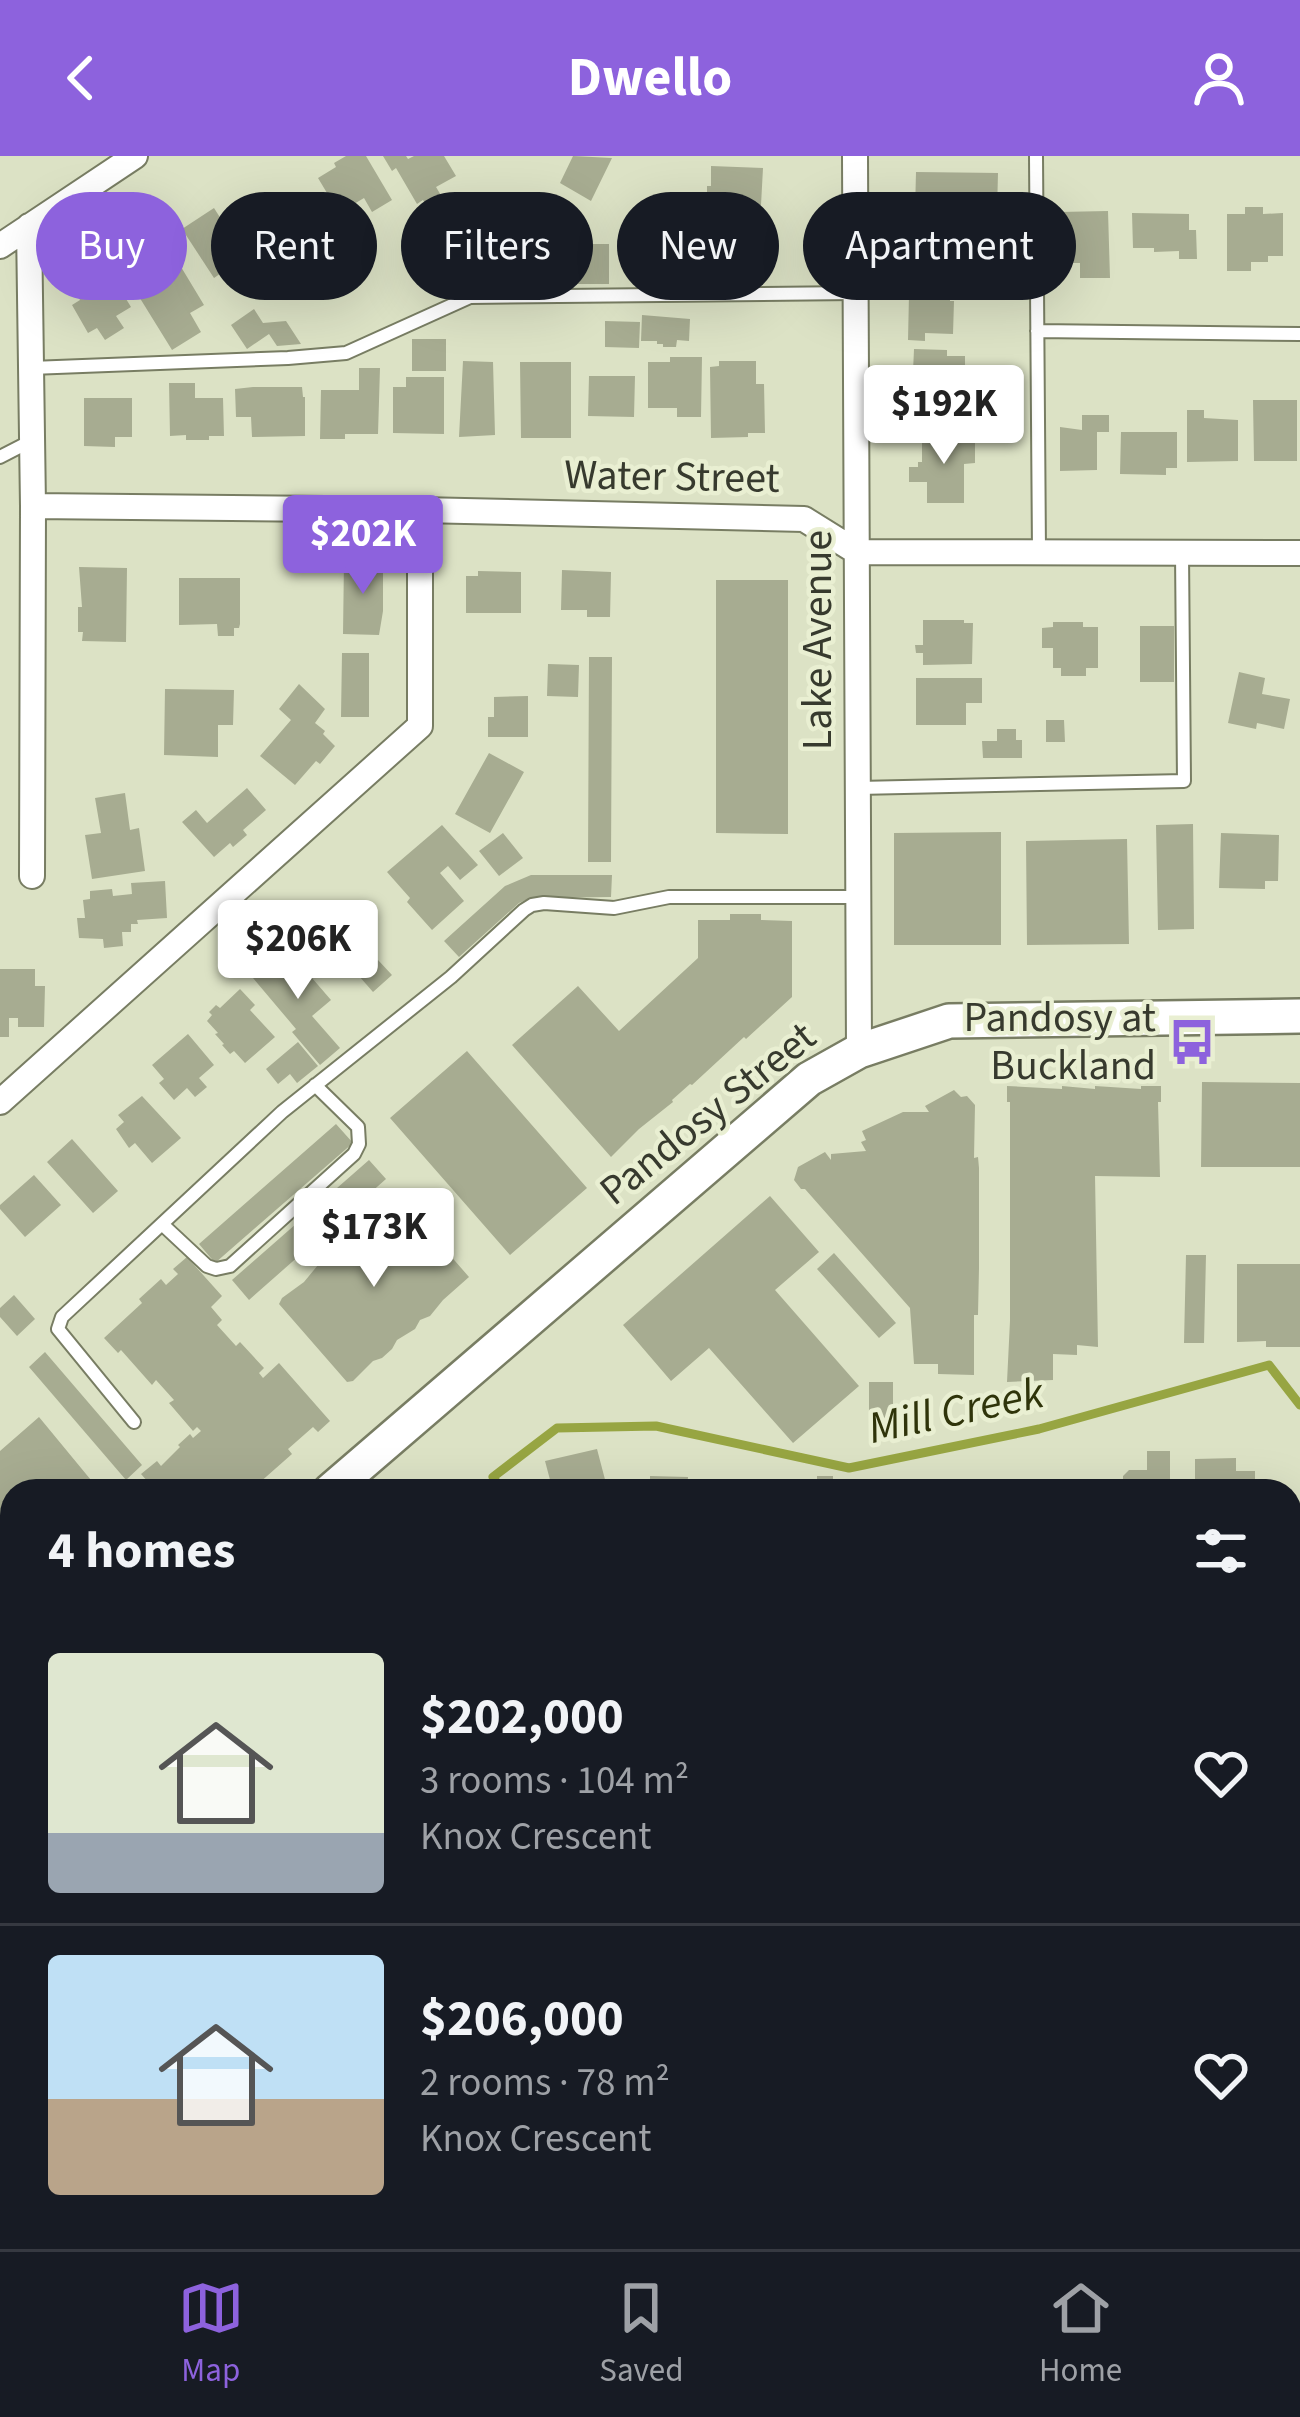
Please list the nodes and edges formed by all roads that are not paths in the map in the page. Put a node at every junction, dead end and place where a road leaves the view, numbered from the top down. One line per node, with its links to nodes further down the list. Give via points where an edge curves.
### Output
1 (135, 156): 4 (street)
2 (855, 156): 5 (street, Lake Avenue)
3 (1036, 156): 10 (lane)
4 (97, 166): 6 (street)
5 (855, 192)
6 (29, 226): 7 (street); 12 (street)
7 (0, 246)
8 (803, 294): 12 (lane, via 470,297 346,352)
9 (856, 300): 17 (street, Lake Avenue)
10 (1037, 331): 11 (lane); 18 (lane)
11 (1300, 334)
12 (31, 368): 13 (street)
13 (32, 440): 14 (lane); 15 (street)
14 (0, 457)
15 (33, 506): 16 (street, Water Street); 22 (street)
16 (420, 510): 17 (street, Water Street, via 804,519); 27 (street, via 420,726)
17 (857, 552): 18 (street); 21 (street, Lake Avenue)
18 (1039, 552): 19 (street)
19 (1182, 553): 20 (street); 21 (lane, via 1184,781)
20 (1300, 553)
21 (858, 788): 23 (street, Lake Avenue)
22 (32, 876)
23 (859, 897): 25 (street, Lake Avenue); 26 (lane, via 532,905)
24 (1300, 1016): 25 (main road, Pandosy Street, via 949,1022)
25 (859, 1051): 30 (main road, Pandosy Street, via 809,1079)
26 (315, 1085): 28 (lane); 28 (lane, via 358,1127 354,1154 230,1266 207,1266)
27 (0, 1102)
28 (162, 1224): 29 (lane, via 58,1329)
29 (134, 1422)
30 (344, 1479)

